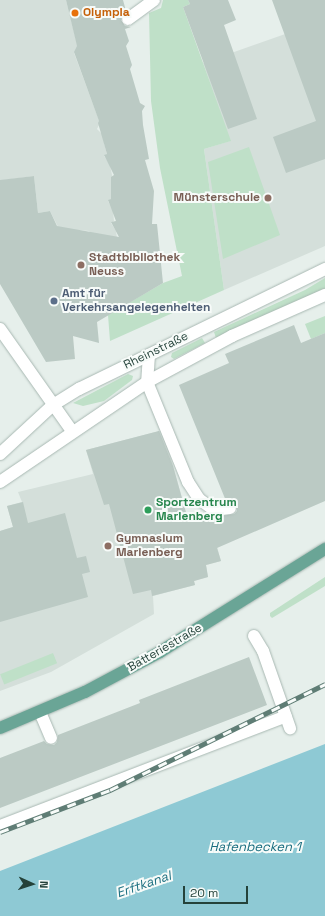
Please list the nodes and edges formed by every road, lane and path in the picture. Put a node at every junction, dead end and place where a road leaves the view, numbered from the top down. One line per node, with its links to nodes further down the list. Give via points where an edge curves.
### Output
1 (154, 0): 2 (street)
2 (128, 19)
3 (325, 269): 6 (street, Rheinstraße)
4 (325, 295): 7 (street, Rheinstraße, via 232,336)
5 (0, 329): 8 (street)
6 (149, 355): 7 (street); 8 (street, Rheinstraße, via 79,389)
7 (147, 382): 9 (street, Rheinstraße); 12 (street, via 188,482 199,499 214,510)
8 (53, 405): 9 (street); 10 (street, Rheinstraße)
9 (72, 431): 11 (street, Rheinstraße)
10 (0, 454)
11 (0, 482)
12 (230, 508)
13 (324, 548): 15 (main road, Batteriestraße, via 160,652 85,692)
14 (254, 636): 16 (street)
15 (40, 712): 17 (main road, Batteriestraße); 19 (street)
16 (286, 716): 18 (street); 20 (street)
17 (0, 728)
18 (290, 728)
19 (51, 738)
20 (0, 826)

